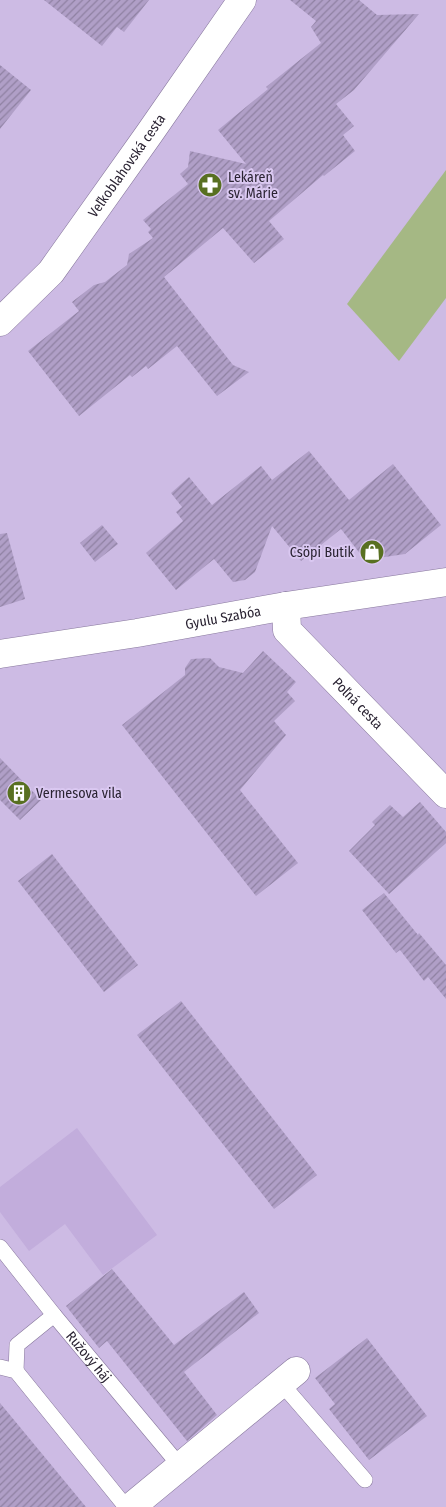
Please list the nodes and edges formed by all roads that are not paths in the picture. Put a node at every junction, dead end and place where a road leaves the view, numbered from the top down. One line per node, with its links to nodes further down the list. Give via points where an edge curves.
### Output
1 (242, 0): 2 (street, Veľkoblahovská cesta, via 50,272)
2 (0, 322)
3 (446, 582): 4 (street, Gyulu Szabóa)
4 (286, 606): 5 (street, Gyulu Szabóa); 6 (street, Poľná cesta, via 287,630)
5 (0, 654)
6 (446, 794)
7 (0, 1247): 8 (lane, Ružový háj)
8 (54, 1315): 10 (lane, via 17,1345); 12 (lane, Ružový háj)
9 (0, 1367): 10 (lane)
10 (16, 1371): 14 (lane)
11 (288, 1377): 12 (street); 13 (lane)
12 (180, 1466): 15 (street)
13 (365, 1480)
14 (126, 1507)
15 (131, 1507)

